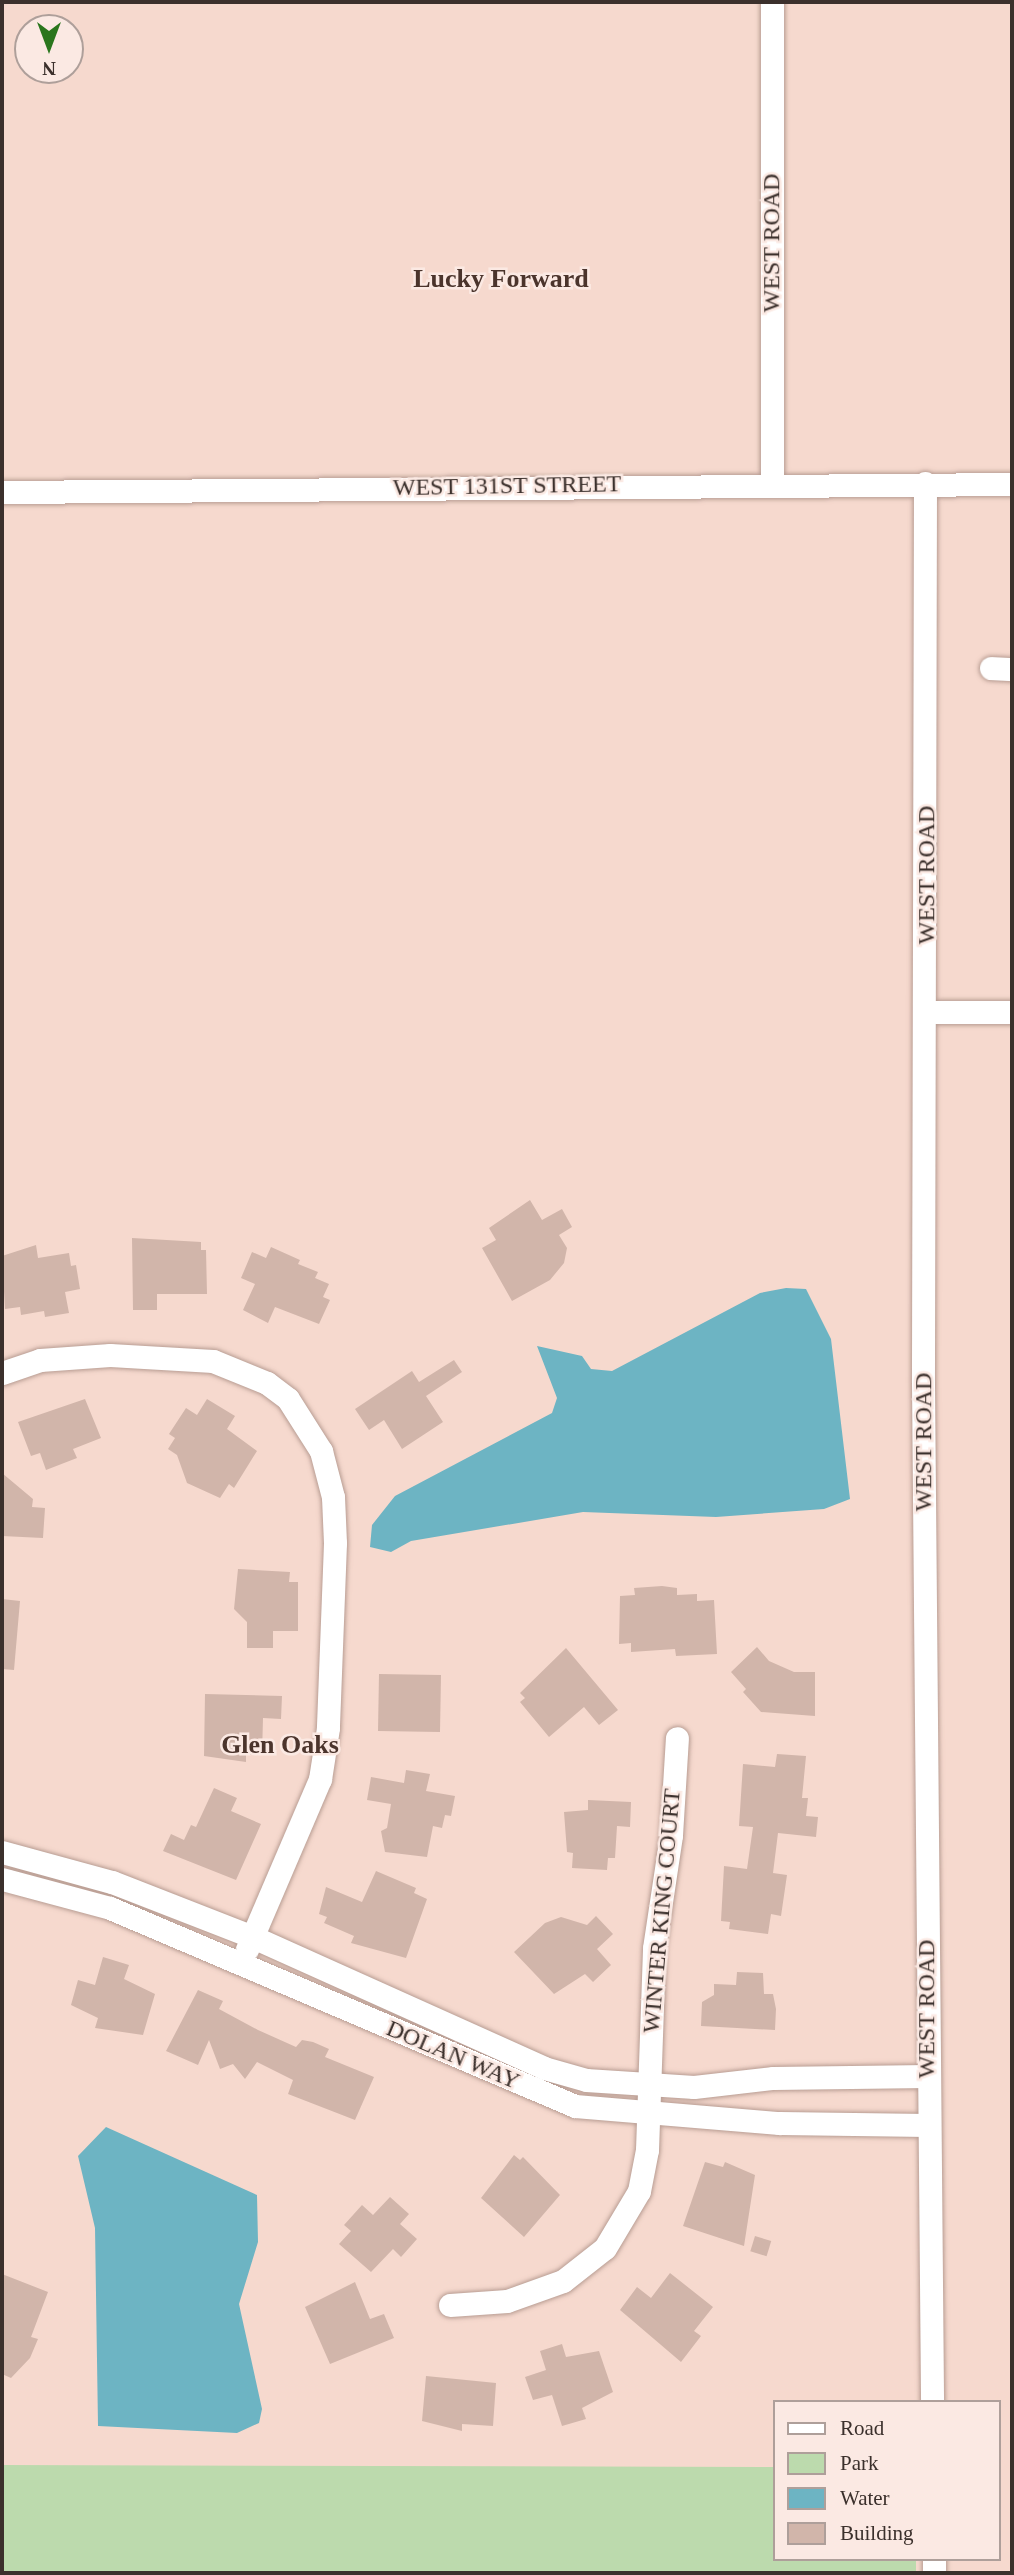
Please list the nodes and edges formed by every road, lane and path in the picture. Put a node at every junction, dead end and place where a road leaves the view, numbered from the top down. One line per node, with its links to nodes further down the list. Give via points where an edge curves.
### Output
1 (772, 2): 3 (street, WEST ROAD)
2 (925, 483): 3 (street, WEST 131ST STREET); 4 (street, WEST 131ST STREET); 6 (street, WEST ROAD)
3 (772, 484): 5 (street, WEST 131ST STREET)
4 (1012, 484)
5 (2, 492)
6 (926, 1012): 7 (street); 14 (street, WEST ROAD)
7 (1012, 1012)
8 (2, 1373): 12 (street, via 40,1360 164,1355 213,1361 267,1383 288,1399 321,1451 333,1497 328,1728 320,1779)
9 (677, 1738): 15 (street, WINTER KING COURT, via 671,1835 654,1948)
10 (2, 1852): 12 (street, DOLAN WAY, via 112,1882)
11 (2, 1879): 13 (street, DOLAN WAY, via 110,1908)
12 (253, 1937): 13 (street); 15 (street, DOLAN WAY, via 544,2068 586,2080)
13 (242, 1961): 16 (street, DOLAN WAY, via 430,2048 575,2106)
14 (928, 2076): 15 (street, DOLAN WAY); 17 (street, WEST ROAD)
15 (649, 2084): 16 (street, WINTER KING COURT)
16 (648, 2112): 17 (street, DOLAN WAY, via 779,2123); 18 (street, WINTER KING COURT, via 639,2192 625,2221 587,2266 538,2293)
17 (928, 2125): 19 (street, WEST ROAD)
18 (450, 2305)
19 (932, 2400)

